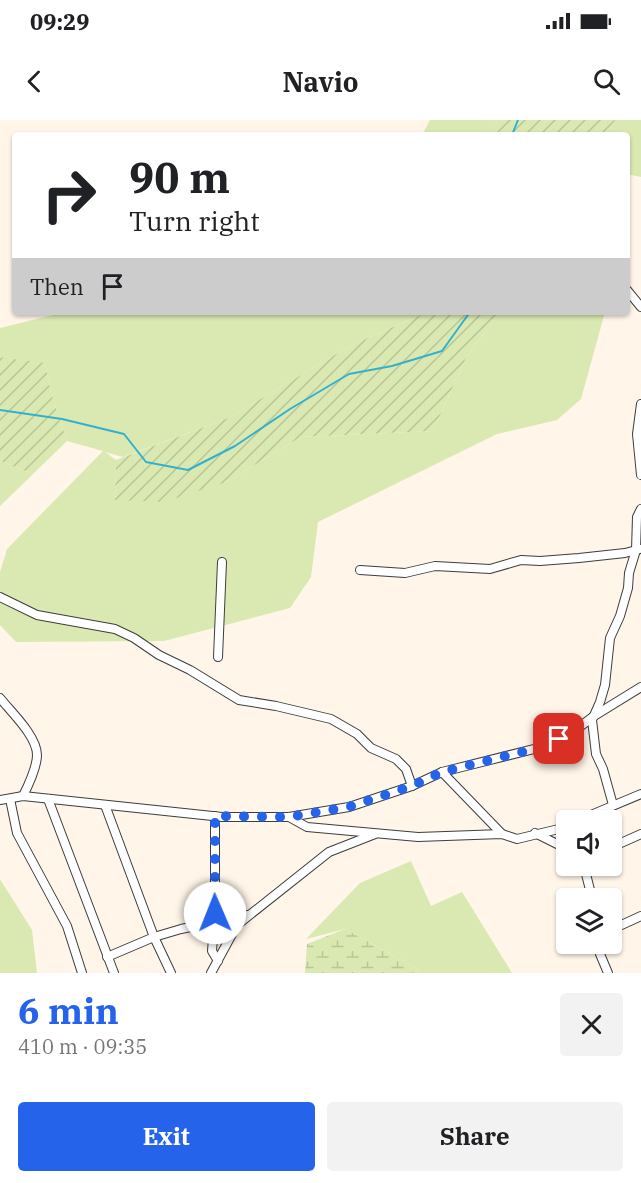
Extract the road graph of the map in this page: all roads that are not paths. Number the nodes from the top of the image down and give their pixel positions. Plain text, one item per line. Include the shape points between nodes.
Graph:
1 (630, 294) edge
2 (641, 307) edge
3 (641, 404) edge
4 (641, 475) edge
5 (641, 509) edge
6 (638, 549) edge
7 (222, 562) dead end
8 (360, 570) dead end
9 (0, 597) edge
10 (218, 657) dead end
11 (641, 687) edge
12 (0, 698) edge
13 (594, 716) junction
14 (442, 772) junction
15 (412, 786) junction
16 (641, 794) edge
17 (23, 796) junction
18 (10, 798) junction
19 (48, 799) junction
20 (0, 800) edge
21 (105, 805) junction
22 (613, 805) junction
23 (602, 810) edge
24 (215, 816) junction
25 (289, 817) junction
26 (556, 829) edge
27 (376, 833) junction
28 (502, 834) junction
29 (535, 834) junction
30 (641, 834) edge
31 (622, 843) edge
32 (556, 844) edge
33 (249, 915) junction
34 (641, 916) edge
35 (215, 920) junction
36 (622, 925) edge
37 (154, 937) junction
38 (600, 954) edge
39 (107, 957) junction
40 (218, 961) junction
41 (82, 973) edge
42 (114, 973) edge
43 (171, 973) edge
44 (211, 973) edge
45 (608, 973) edge

1 - 2 street
3 - 4 street via 637,434
5 - 6 street via 637,517
6 - 8 street via 550,561 521,560 490,569 435,566 405,573
6 - 13 street via 610,638 605,685
7 - 10 street
9 - 15 street via 37,615 115,628 238,700 331,719 357,734 371,748 396,759 406,769
11 - 13 street
12 - 17 street via 30,734 37,754
13 - 14 street via 546,746
13 - 22 street via 596,754
14 - 15 street
14 - 28 street
15 - 25 street via 349,807
16 - 22 street
17 - 18 street
17 - 19 street
18 - 20 street
18 - 41 street via 17,833 67,926
19 - 21 street
19 - 39 street
21 - 24 street
21 - 37 street
22 - 23 street
24 - 25 street
24 - 35 street
25 - 27 street via 307,827
26 - 29 street
27 - 28 street via 418,837
27 - 33 street via 329,852
28 - 29 street via 517,838
29 - 32 street
30 - 31 street
33 - 35 street
33 - 40 street via 237,926
34 - 36 street
35 - 37 street
35 - 40 street via 212,951
37 - 39 street
37 - 43 street
38 - 45 street
39 - 42 street
40 - 44 street

